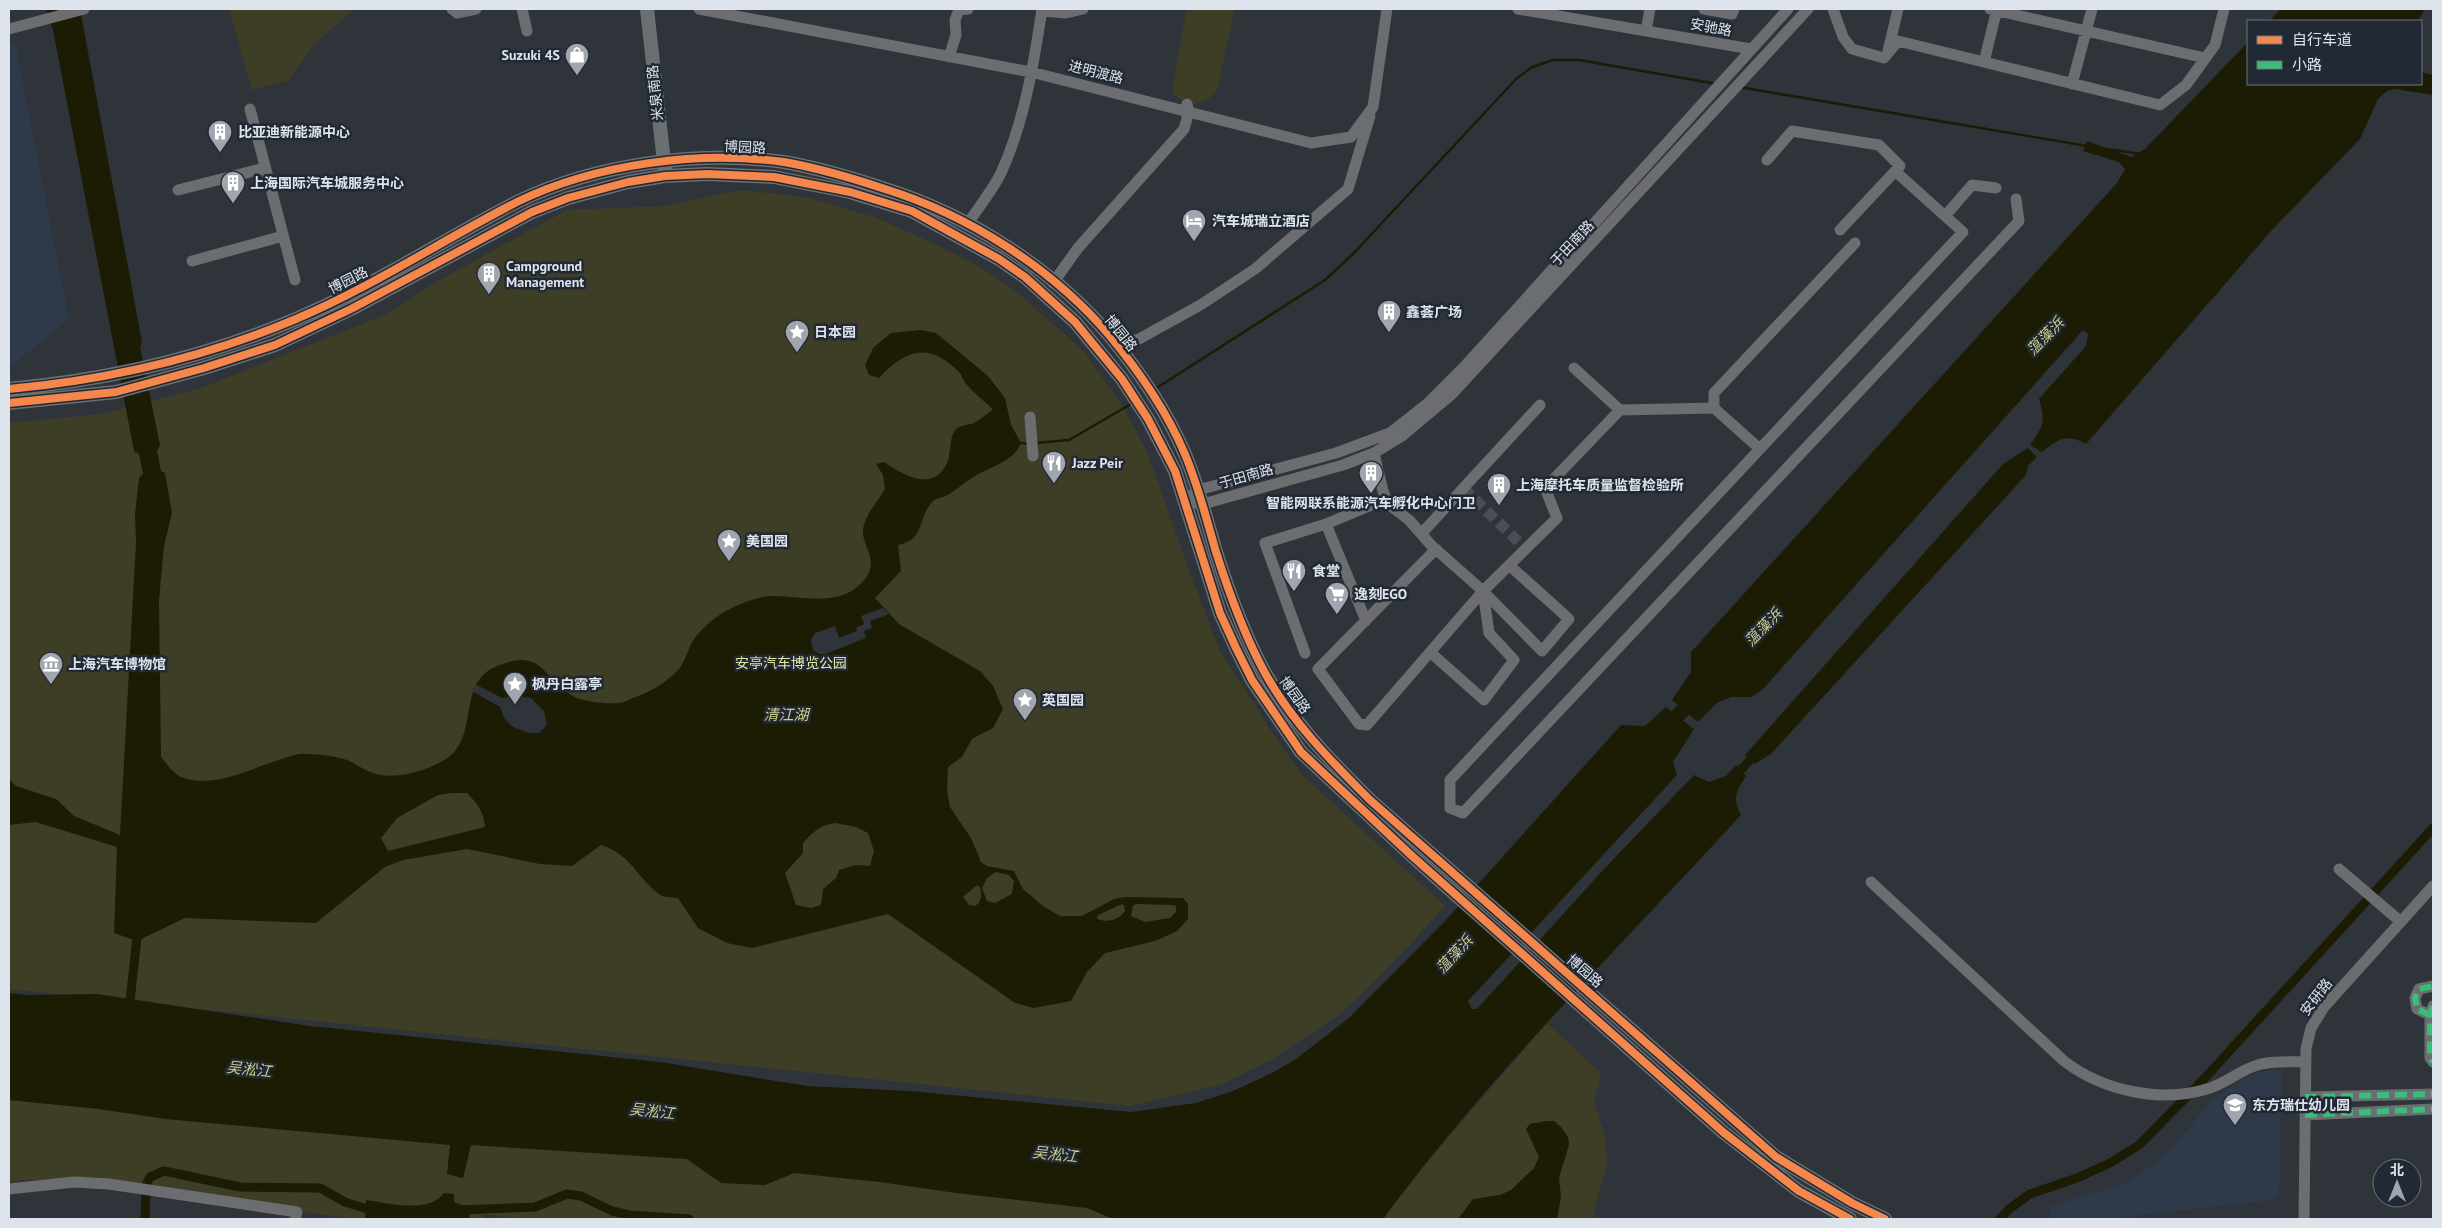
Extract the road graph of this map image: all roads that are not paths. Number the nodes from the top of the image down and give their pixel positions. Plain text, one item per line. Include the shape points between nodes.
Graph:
1 (84, 9) edge
2 (452, 9) edge
3 (476, 9) edge
4 (522, 9) edge
5 (647, 9) edge
6 (698, 9) edge
7 (968, 9) edge
8 (1083, 9) edge
9 (1388, 9) edge
10 (1518, 9) edge
11 (1650, 9) edge
12 (1704, 9) edge
13 (1734, 9) edge
14 (1788, 9) edge
15 (1808, 9) edge
16 (1898, 9) edge
17 (1994, 9) edge
18 (2092, 9) edge
19 (2222, 9) edge
20 (1042, 10) edge
21 (1836, 10) edge
22 (9, 29) edge
23 (1646, 31) junction
24 (2086, 31) junction
25 (527, 32) dead end
26 (1750, 49) junction
27 (1888, 53) junction
28 (949, 57) junction
29 (2205, 58) junction
30 (1984, 62) junction
31 (1032, 72) junction
32 (2072, 84) junction
33 (1187, 106) junction
34 (1373, 107) junction
35 (250, 109) dead end
36 (1767, 160) dead end
37 (664, 161) junction
38 (265, 168) junction
39 (1895, 171) junction
40 (666, 176) junction
41 (1996, 188) dead end
42 (178, 190) dead end
43 (2016, 199) dead end
44 (1945, 216) junction
45 (967, 224) junction
46 (1840, 230) dead end
47 (283, 236) junction
48 (1855, 243) dead end
49 (192, 260) dead end
50 (295, 280) dead end
51 (1053, 283) junction
52 (1512, 322) junction
53 (1116, 344) junction
54 (1574, 368) dead end
55 (9, 389) edge
56 (9, 403) edge
57 (1540, 405) dead end
58 (1714, 408) junction
59 (1620, 410) junction
60 (1030, 417) dead end
61 (1760, 449) junction
62 (1374, 453) junction
63 (1033, 456) dead end
64 (1198, 490) junction
65 (1386, 500) junction
66 (1185, 501) junction
67 (1203, 504) junction
68 (1326, 524) junction
69 (1421, 534) junction
70 (1436, 550) junction
71 (1509, 566) junction
72 (1483, 591) junction
73 (1366, 621) junction
74 (1430, 652) junction
75 (1305, 653) dead end
76 (2339, 869) dead end
77 (1871, 882) dead end
78 (2433, 886) edge
79 (2401, 922) junction
80 (2433, 986) edge
81 (2432, 1011) edge
82 (2305, 1062) junction
83 (2433, 1062) edge
84 (2433, 1094) edge
85 (2305, 1097) junction
86 (2433, 1109) edge
87 (2305, 1115) junction
88 (9, 1189) edge
89 (296, 1219) edge
90 (1850, 1219) edge
91 (1885, 1219) edge
92 (2304, 1219) edge

1 - 22 street
2 - 3 street via 456,13
4 - 25 street
5 - 37 main road, 米泉南路
6 - 28 street, 进明渡路
7 - 28 street via 959,10 955,20 956,35
8 - 20 street via 1066,13
9 - 34 street, 进明渡路
10 - 23 street, 安驰路
11 - 23 street
12 - 13 street via 1732,14
14 - 26 street, 于田南路
15 - 52 street, 于田南路
16 - 27 street
17 - 24 street
17 - 30 street
18 - 24 street
19 - 29 street via 2216,45
20 - 31 street
21 - 27 street via 1843,37 1852,49 1884,58
23 - 26 street, 安驰路
24 - 29 street
24 - 32 street
26 - 52 street, 于田南路
27 - 30 street via 1898,41
28 - 31 street, 进明渡路
29 - 32 street via 2186,85 2160,105
30 - 32 street
31 - 33 street, 进明渡路
31 - 45 street via 1000,174
33 - 34 street, 进明渡路 via 1311,143 1351,137
33 - 51 street via 1184,129 1078,248
34 - 53 street via 1348,189 1255,269 1202,304 1139,339
35 - 38 street
36 - 39 street via 1792,131 1879,145 1900,166
37 - 40 main road, 米泉南路
37 - 45 main road, 博园路 via 738,158 818,169 912,197
37 - 55 main road, 博园路 via 585,178 523,200 416,259 296,319 229,345 116,375
38 - 42 street
38 - 47 street
39 - 44 street
39 - 46 street
40 - 56 main road, 博园路 via 594,190 551,203 310,330 274,345 152,384 116,392
40 - 66 main road, 博园路 via 774,177 850,192 912,211 999,259 1032,282 1075,322 1122,379 1148,419 1175,471
41 - 44 street via 1972,185
43 - 61 street via 2019,221 1463,813 1450,808 1450,780
44 - 61 street via 1963,232
45 - 51 main road, 博园路
47 - 49 street
47 - 50 street
48 - 58 street via 1714,393
51 - 53 main road, 博园路 via 1088,313
52 - 62 street, 于田南路 via 1452,394 1402,436
52 - 64 street, 于田南路 via 1428,403 1390,433 1336,452
53 - 64 main road, 博园路 via 1162,409 1184,452
54 - 59 street
57 - 69 street
58 - 59 street
58 - 61 street
59 - 71 street via 1545,488 1557,518
60 - 63 street
62 - 65 street
62 - 67 street, 于田南路 via 1343,465
64 - 66 street, 于田南路
64 - 67 main road, 博园路
65 - 68 street
65 - 69 street
66 - 67 street, 于田南路
66 - 90 main road, 博园路 via 1220,613 1252,680 1301,752 1629,1050 1763,1165 1799,1191
67 - 91 main road, 博园路 via 1235,608 1264,672 1282,703 1326,756 1370,800 1776,1157 1844,1199
68 - 73 street
68 - 75 street via 1265,543
69 - 70 street
70 - 72 street
70 - 73 street
71 - 72 street
71 - 72 street via 1569,619 1542,651
72 - 74 street
72 - 74 street via 1489,633 1514,660 1484,700
73 - 74 street via 1318,669 1358,724 1367,725
76 - 79 street
77 - 82 street via 2078,1072 2112,1087 2170,1094 2197,1092 2253,1067
78 - 79 street, 安研路
79 - 82 street, 安研路 via 2316,1017 2308,1035
80 - 81 street via 2419,989 2415,998 2417,1009
81 - 83 street via 2430,1058
82 - 85 street, 安研路
84 - 85 street
85 - 87 street, 安研路
86 - 87 street
87 - 92 street, 安研路
88 - 89 street via 74,1182 110,1184 296,1212

